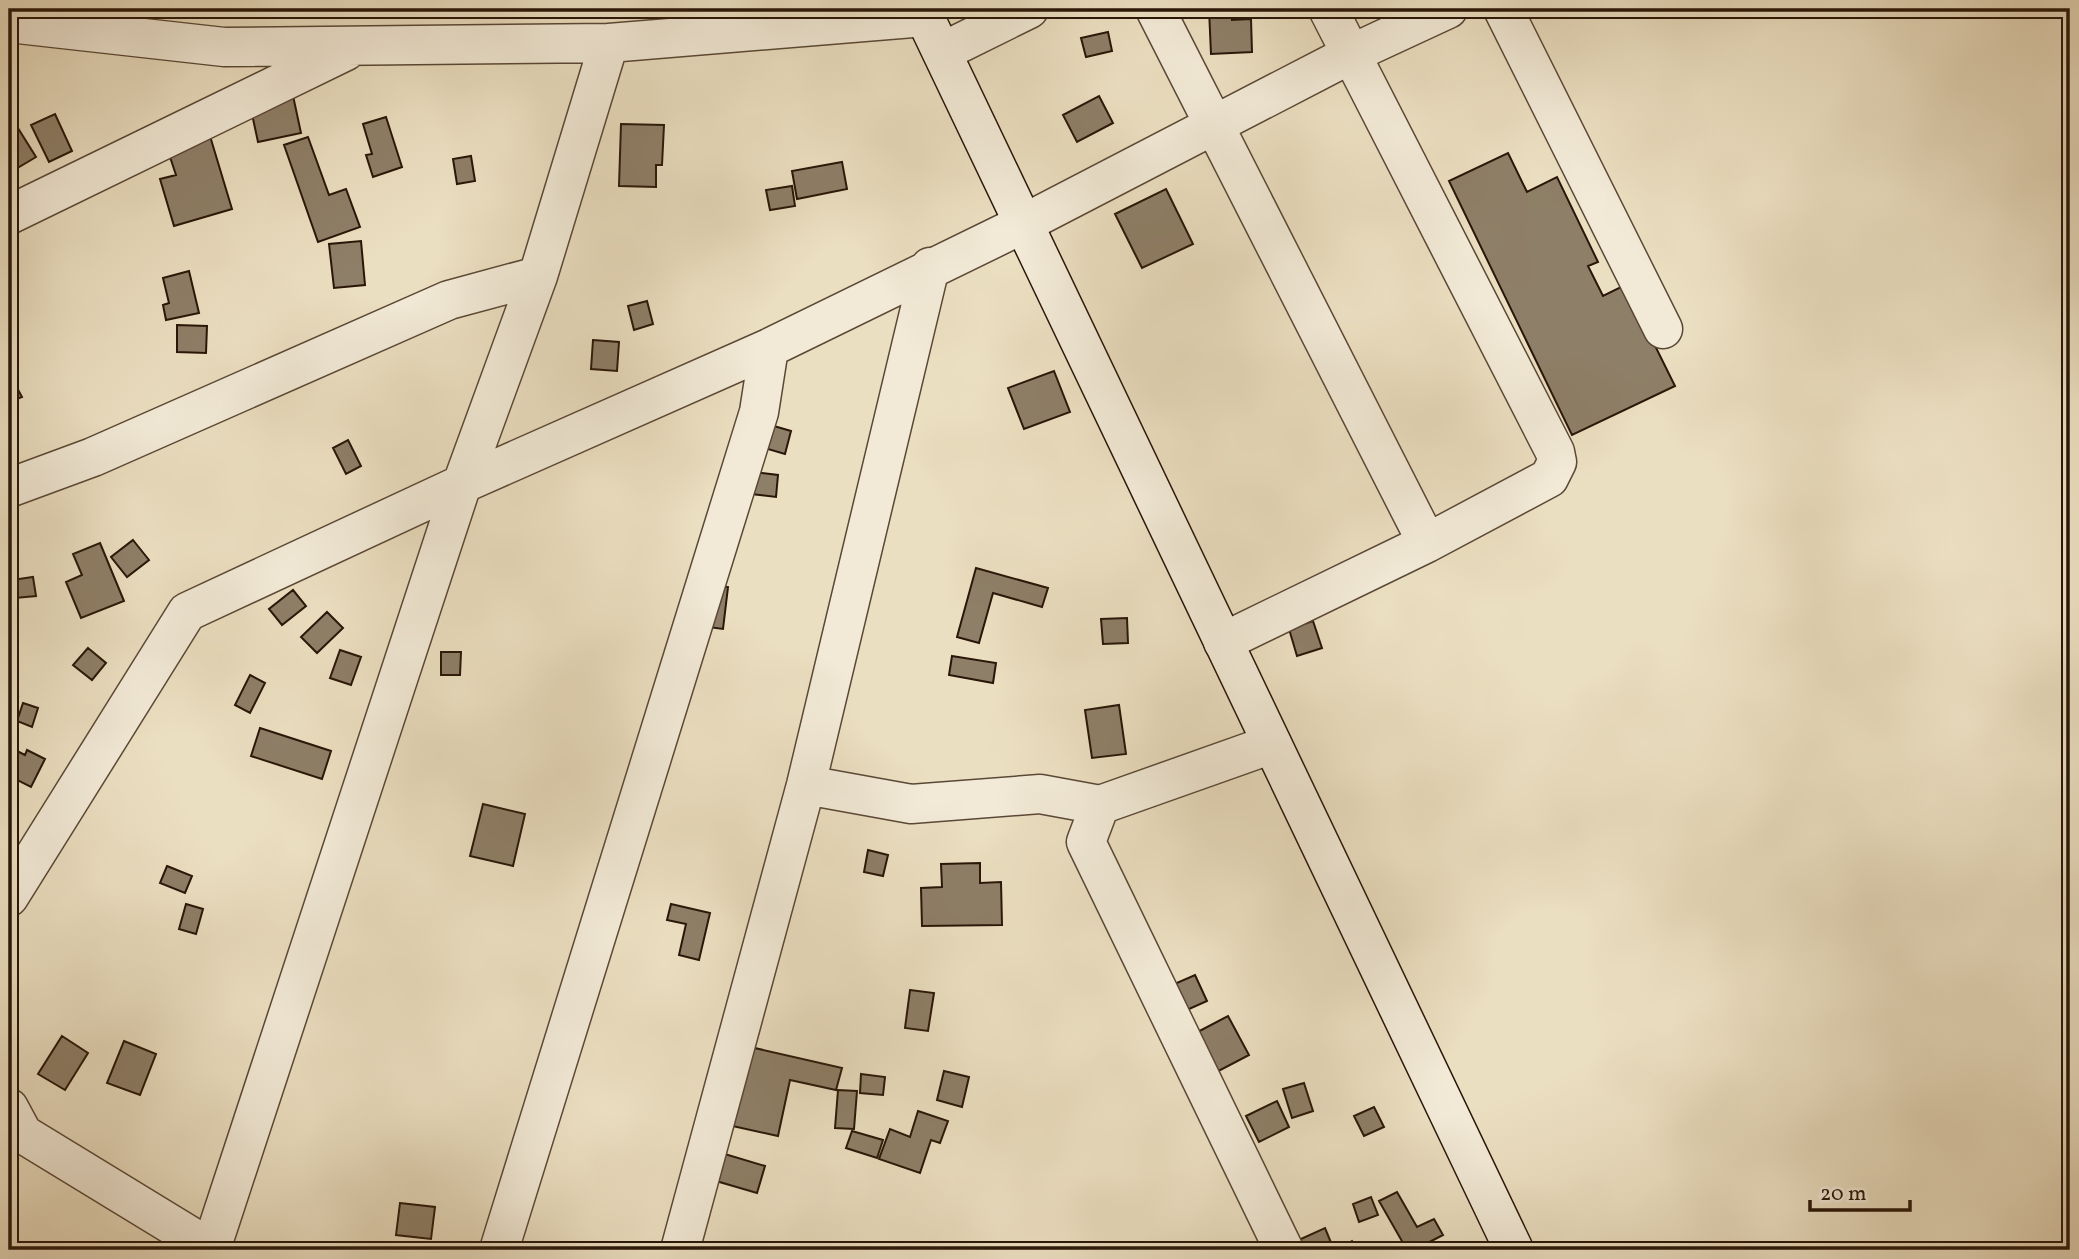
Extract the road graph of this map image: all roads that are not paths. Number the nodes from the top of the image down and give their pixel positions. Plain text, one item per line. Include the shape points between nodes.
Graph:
1 (1029, 9) edge
2 (1155, 9) edge
3 (1328, 9) edge
4 (1448, 9) edge
5 (1503, 9) edge
6 (923, 13) edge
7 (9, 23) edge
8 (609, 43) junction
9 (357, 46) junction
10 (942, 52) junction
11 (1351, 54) junction
12 (1214, 126) junction
13 (9, 215) edge
14 (1023, 224) junction
15 (930, 267) junction
16 (538, 276) junction
17 (1663, 329) dead end
18 (769, 348) junction
19 (461, 484) junction
20 (9, 488) edge
21 (1427, 543) junction
22 (1223, 642) junction
23 (1272, 744) junction
24 (806, 785) junction
25 (1100, 805) junction
26 (9, 897) edge
27 (9, 1108) edge
28 (212, 1250) edge
29 (499, 1250) edge
30 (680, 1250) edge
31 (1284, 1250) edge
32 (1514, 1250) edge

1 - 10 street
2 - 12 street
3 - 11 street
4 - 11 street
5 - 17 street
6 - 8 street
6 - 10 street
7 - 9 street via 224,47
8 - 9 street
8 - 16 street
9 - 13 street
10 - 14 street
11 - 12 street
11 - 21 street via 1557,462 1549,478
12 - 14 street
12 - 21 street
14 - 15 street
14 - 22 street
15 - 18 street
15 - 24 street
16 - 19 street
16 - 20 street via 449,300 93,457
18 - 19 street
18 - 29 street via 759,412
19 - 26 street via 187,612
19 - 28 street
21 - 22 street
22 - 23 street
23 - 25 street
23 - 32 street
24 - 25 street via 911,804 1040,794
24 - 30 street
25 - 31 street via 1086,842
27 - 28 street via 23,1134

